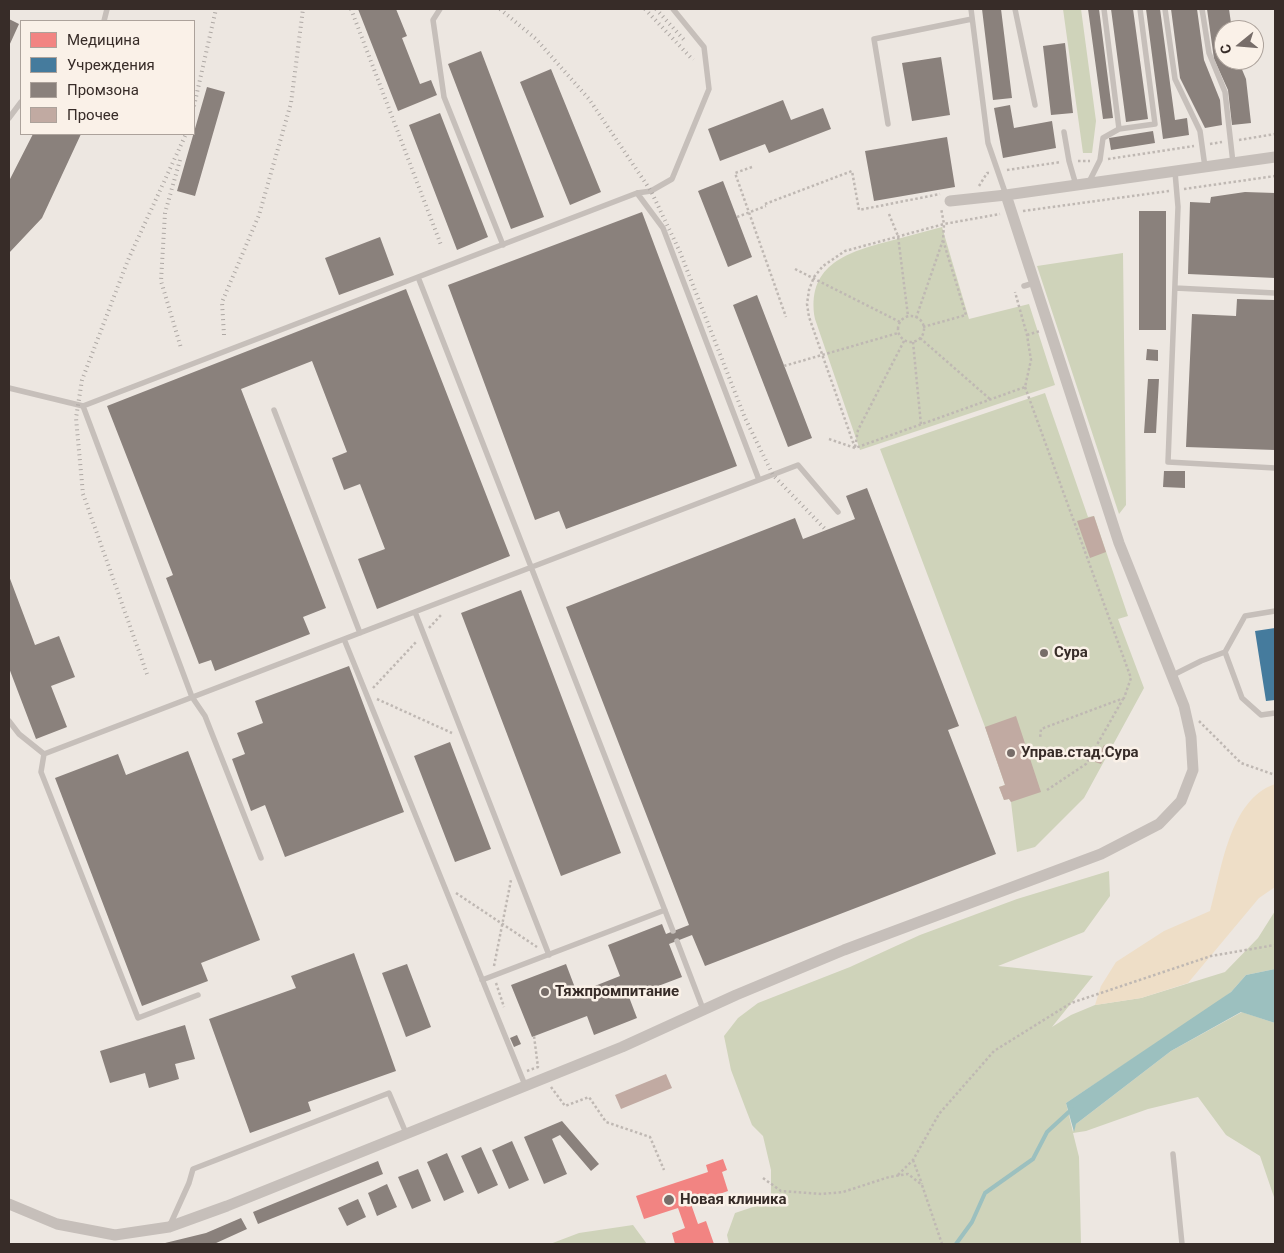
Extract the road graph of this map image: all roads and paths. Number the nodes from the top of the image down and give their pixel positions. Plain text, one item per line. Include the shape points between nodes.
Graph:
1 (440, 9) edge
2 (673, 9) edge
3 (971, 9) edge
4 (1015, 9) edge
5 (1104, 9) edge
6 (1140, 9) edge
7 (1166, 9) edge
8 (1202, 9) edge
9 (972, 19) junction
10 (20, 103) edge
11 (1035, 105) dead end
12 (9, 118) edge
13 (888, 124) dead end
14 (1119, 129) junction
15 (1064, 132) dead end
16 (1275, 158) edge
17 (1233, 163) junction
18 (752, 166) dead end
19 (1205, 167) junction
20 (1175, 172) junction
21 (1275, 176) edge
22 (1082, 185) junction
23 (1177, 190) junction
24 (637, 193) junction
25 (1006, 195) junction
26 (945, 203) joint
27 (766, 206) dead end
28 (749, 212) junction
29 (1011, 212) junction
30 (889, 214) dead end
31 (737, 217) dead end
32 (944, 224) junction
33 (898, 236) junction
34 (943, 240) junction
35 (503, 245) junction
36 (794, 268) dead end
37 (418, 277) junction
38 (814, 277) junction
39 (1175, 288) junction
40 (1015, 292) dead end
41 (1275, 292) edge
42 (908, 316) junction
43 (786, 317) dead end
44 (916, 318) junction
45 (900, 322) junction
46 (923, 327) junction
47 (898, 333) junction
48 (920, 338) junction
49 (904, 341) junction
50 (914, 342) junction
51 (822, 355) junction
52 (784, 366) dead end
53 (1025, 387) junction
54 (9, 388) edge
55 (991, 400) junction
56 (83, 406) junction
57 (274, 410) dead end
58 (921, 425) junction
59 (829, 439) dead end
60 (855, 448) junction
61 (1275, 468) edge
62 (759, 480) junction
63 (838, 512) dead end
64 (531, 567) junction
65 (1275, 611) edge
66 (415, 612) junction
67 (441, 615) dead end
68 (360, 633) junction
69 (424, 633) junction
70 (344, 639) junction
71 (1224, 652) junction
72 (1173, 675) junction
73 (367, 694) junction
74 (192, 697) junction
75 (1124, 698) junction
76 (1184, 706) junction
77 (1275, 713) edge
78 (9, 721) edge
79 (465, 738) junction
80 (1040, 739) dead end
81 (44, 754) junction
82 (1275, 775) edge
83 (1048, 790) dead end
84 (261, 858) dead end
85 (514, 865) junction
86 (444, 885) junction
87 (665, 910) junction
88 (503, 924) junction
89 (673, 931) dead end
90 (677, 941) dead end
91 (1275, 944) edge
92 (549, 955) junction
93 (482, 980) junction
94 (198, 995) dead end
95 (703, 1009) junction
96 (534, 1036) dead end
97 (538, 1067) junction
98 (520, 1074) junction
99 (544, 1078) junction
100 (525, 1085) junction
101 (406, 1133) junction
102 (1174, 1154) dead end
103 (912, 1160) junction
104 (664, 1170) dead end
105 (898, 1176) junction
106 (763, 1178) dead end
107 (922, 1185) junction
108 (9, 1204) edge
109 (169, 1227) junction
110 (942, 1244) edge
111 (1182, 1244) edge

1 - 35 lane via 433,20 444,97
2 - 24 lane via 704,47 709,89 672,179 651,191
3 - 9 lane
4 - 11 lane
5 - 14 lane
6 - 14 lane via 1155,124
7 - 19 lane via 1175,79 1200,131
8 - 17 lane via 1208,53 1225,92
9 - 13 lane via 874,39
9 - 25 lane via 988,143
10 - 12 lane
14 - 22 lane via 1103,138 1100,160
15 - 22 lane via 1069,161
16 - 17 street
17 - 19 street
18 - 28 path via 735,173
19 - 20 street
20 - 22 street
20 - 23 lane
21 - 23 path
22 - 25 street
23 - 29 path
23 - 39 lane
24 - 35 lane
24 - 62 lane via 663,228
25 - 26 street
25 - 29 street
26 - 32 path
27 - 28 path
28 - 31 path
28 - 43 path
29 - 32 path
29 - 72 street via 1029,284 1118,543
30 - 33 path
32 - 33 path
32 - 34 path
33 - 38 path via 845,251 823,266
33 - 42 path
34 - 44 path
34 - 46 path via 966,315
35 - 37 lane
36 - 38 path
37 - 56 lane
37 - 64 lane
38 - 45 path
38 - 51 path via 807,304
39 - 41 lane
39 - 61 lane via 1168,462
40 - 53 path via 1031,360
42 - 44 path
42 - 45 path
44 - 46 path
45 - 47 path
46 - 48 path
47 - 49 path
47 - 51 path
48 - 50 path
48 - 55 path
49 - 50 path
49 - 60 path via 858,430
50 - 58 path
51 - 52 path
51 - 60 path
53 - 55 path
53 - 75 path via 1130,678
54 - 56 lane
55 - 58 path
56 - 74 lane
57 - 68 lane
58 - 60 path
59 - 60 path
62 - 63 lane via 798,465
62 - 64 lane
64 - 66 lane
64 - 87 lane
65 - 71 lane via 1245,616
66 - 68 lane
66 - 69 lane
67 - 69 path
68 - 70 lane
69 - 73 path
69 - 79 lane
70 - 73 lane
70 - 74 lane
71 - 72 lane
71 - 77 lane via 1242,698 1261,715
72 - 76 street
73 - 79 path
73 - 86 lane
74 - 81 lane
74 - 84 lane via 205,716
75 - 80 path via 1041,729
75 - 83 path via 1086,764
76 - 82 path via 1241,763
76 - 95 street via 1192,737 1193,770 1181,801 1159,824 1101,854 844,950
78 - 81 lane via 19,734
79 - 85 lane
81 - 94 lane via 41,772 138,1018
85 - 88 path
85 - 92 lane
86 - 88 path
86 - 93 lane
87 - 89 lane
87 - 92 lane
88 - 92 path
88 - 93 path via 493,968
90 - 95 lane
91 - 103 path via 1211,956 1071,1003 994,1051 939,1114
92 - 93 lane
93 - 98 lane
95 - 99 street via 622,1047
96 - 97 path
97 - 98 path
97 - 99 path
98 - 100 lane
99 - 100 street
99 - 104 path via 565,1106 589,1097 606,1122 650,1137
100 - 101 street
101 - 109 street
101 - 109 lane via 389,1093 193,1169
102 - 111 lane
103 - 105 path
103 - 107 path
105 - 106 path via 843,1192 822,1194 780,1191
105 - 107 path via 908,1174
107 - 110 path
108 - 109 street via 57,1224 115,1234

